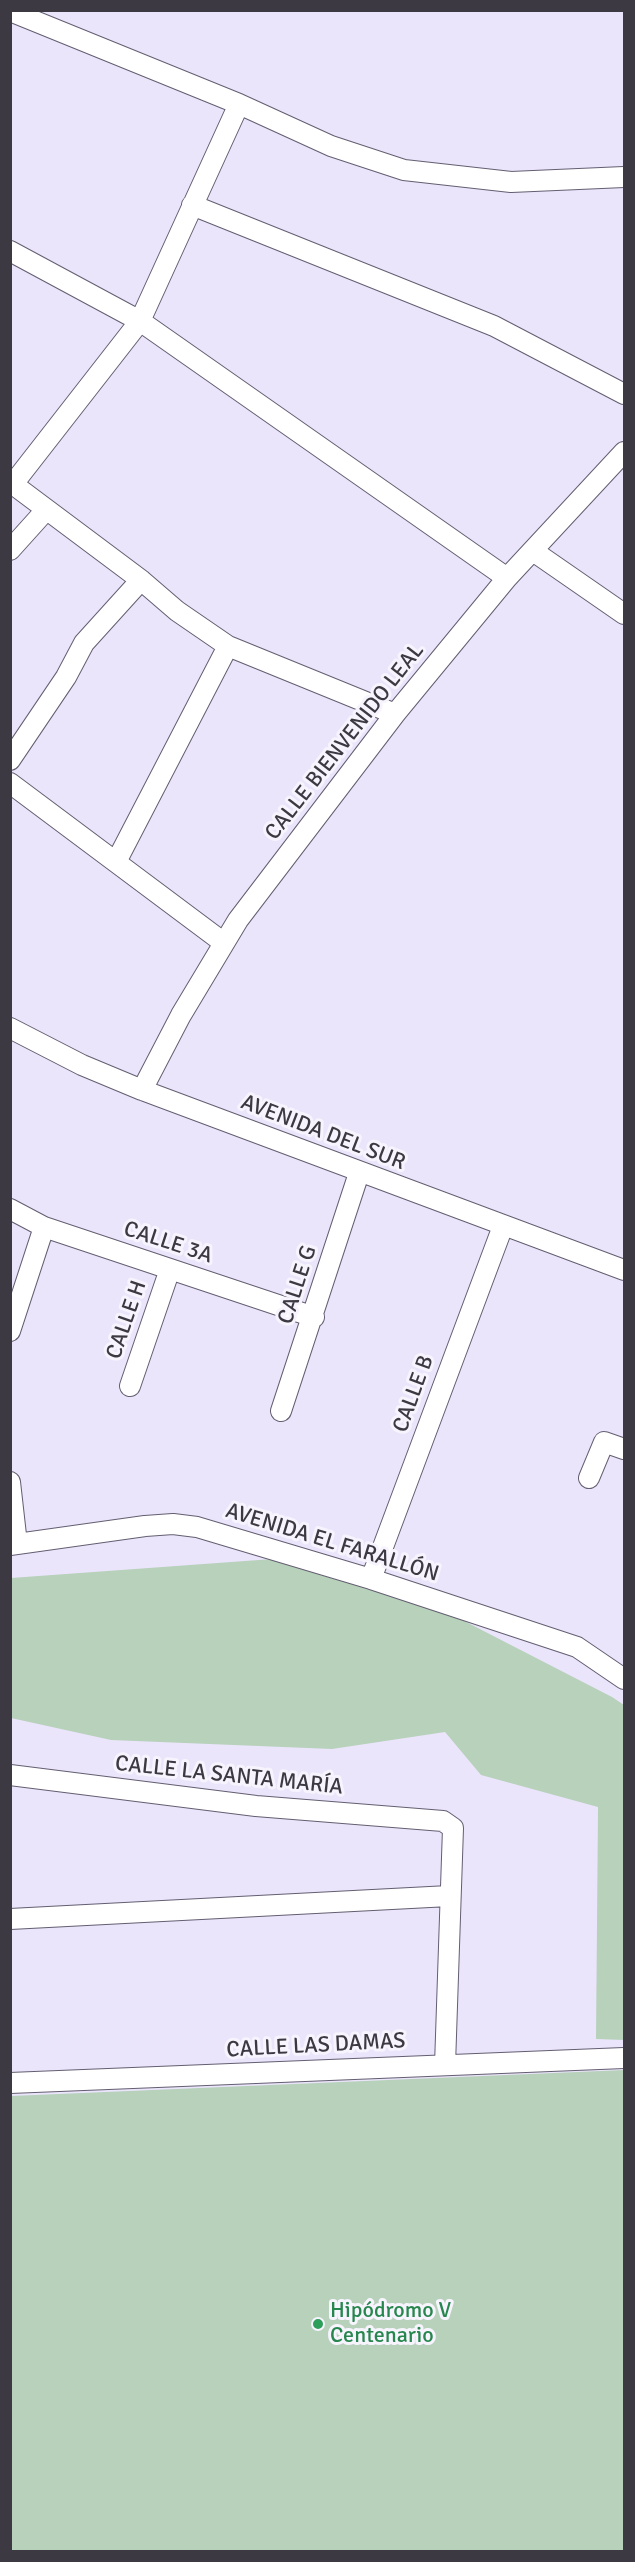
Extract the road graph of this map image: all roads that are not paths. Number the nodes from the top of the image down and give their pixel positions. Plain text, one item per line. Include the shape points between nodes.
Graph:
1 (10, 10) edge
2 (46, 17) edge
3 (239, 104) junction
4 (624, 177) edge
5 (192, 205) junction
6 (10, 251) edge
7 (140, 321) junction
8 (624, 394) edge
9 (624, 452) edge
10 (12, 483) edge
11 (46, 510) junction
12 (10, 550) edge
13 (533, 551) junction
14 (507, 578) junction
15 (141, 580) junction
16 (624, 614) edge
17 (228, 645) junction
18 (395, 714) junction
19 (10, 760) edge
20 (10, 783) edge
21 (116, 862) junction
22 (224, 943) junction
23 (10, 1028) edge
24 (142, 1090) junction
25 (358, 1173) junction
26 (10, 1209) edge
27 (503, 1226) junction
28 (44, 1227) junction
29 (170, 1269) junction
30 (624, 1270) edge
31 (314, 1317) junction
32 (10, 1331) edge
33 (130, 1386) dead end
34 (281, 1411) dead end
35 (624, 1449) edge
36 (589, 1478) dead end
37 (10, 1482) edge
38 (14, 1545) edge
39 (371, 1579) junction
40 (624, 1679) edge
41 (10, 1775) edge
42 (450, 1896) junction
43 (10, 1919) edge
44 (624, 2058) edge
45 (445, 2064) junction
46 (10, 2082) edge

1 - 2 street
2 - 3 street
3 - 4 street via 331,146 404,170 511,182
3 - 5 street
5 - 7 street
5 - 8 street via 494,326
6 - 7 street
7 - 10 street
7 - 14 street
9 - 13 street, CALLE BIENVENIDO LEAL
10 - 11 street
11 - 12 street
11 - 15 street
13 - 14 street, CALLE BIENVENIDO LEAL
13 - 16 street
14 - 18 street, CALLE BIENVENIDO LEAL
15 - 17 street via 177,611
15 - 19 street via 84,643
17 - 18 street
17 - 21 street
18 - 22 street, CALLE BIENVENIDO LEAL
20 - 21 street
21 - 22 street
22 - 24 street, CALLE BIENVENIDO LEAL
23 - 24 street, AVENIDA DEL SUR
24 - 25 street, AVENIDA DEL SUR
25 - 27 street, AVENIDA DEL SUR
25 - 31 street, CALLE G
26 - 28 street, CALLE 3A
27 - 30 street, AVENIDA DEL SUR
27 - 39 street, CALLE B
28 - 29 street, CALLE 3A
28 - 32 street
29 - 31 street, CALLE 3A
29 - 33 street, CALLE H
31 - 34 street, CALLE G
35 - 36 street via 604,1442
37 - 38 street
38 - 39 street, AVENIDA EL FARALLÓN via 173,1524 197,1527
39 - 40 street, AVENIDA EL FARALLÓN via 577,1647
41 - 42 street, CALLE LA SANTA MARÍA via 256,1806 443,1821 453,1828
42 - 43 street
42 - 45 street
44 - 45 street, CALLE LAS DAMAS
45 - 46 street, CALLE LAS DAMAS

